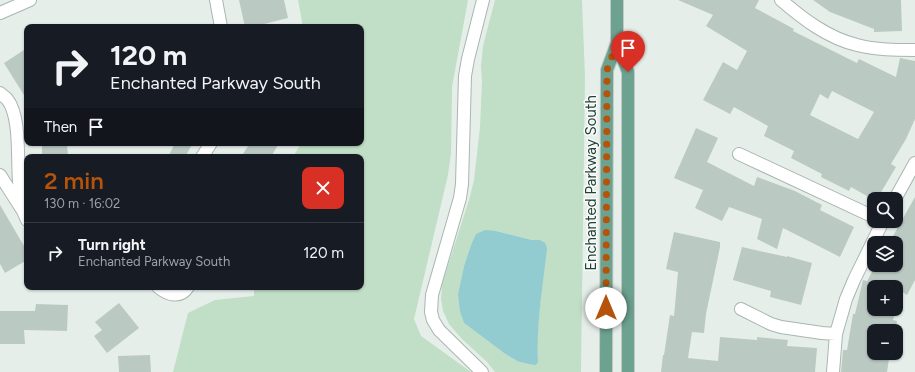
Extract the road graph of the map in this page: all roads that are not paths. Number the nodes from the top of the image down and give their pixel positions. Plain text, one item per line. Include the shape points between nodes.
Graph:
1 (30, 0) edge
2 (216, 0) edge
3 (483, 0) edge
4 (617, 0) edge
5 (781, 0) edge
6 (0, 13) edge
7 (220, 24) edge
8 (617, 43) junction
9 (915, 50) edge
10 (0, 93) edge
11 (739, 154) dead end
12 (915, 163) edge
13 (0, 175) edge
14 (899, 192) edge
15 (24, 210) edge
16 (24, 214) edge
17 (867, 214) edge
18 (880, 228) edge
19 (162, 290) edge
20 (186, 290) edge
21 (741, 309) dead end
22 (836, 334) junction
23 (482, 372) edge
24 (606, 372) edge
25 (628, 372) edge
26 (833, 372) edge

1 - 6 street
2 - 7 street
3 - 23 street via 465,76 460,198 432,295 431,312 439,330
4 - 8 main road, Enchanted Parkway South
5 - 9 street via 818,28 839,39 874,48
8 - 24 main road, Enchanted Parkway South via 607,70
8 - 25 main road, Enchanted Parkway South via 628,72
10 - 15 street via 7,99 14,112 19,181
11 - 17 street
12 - 14 street
13 - 16 street
18 - 22 street via 849,291
19 - 20 street via 172,295
21 - 22 street via 781,328
22 - 26 street

